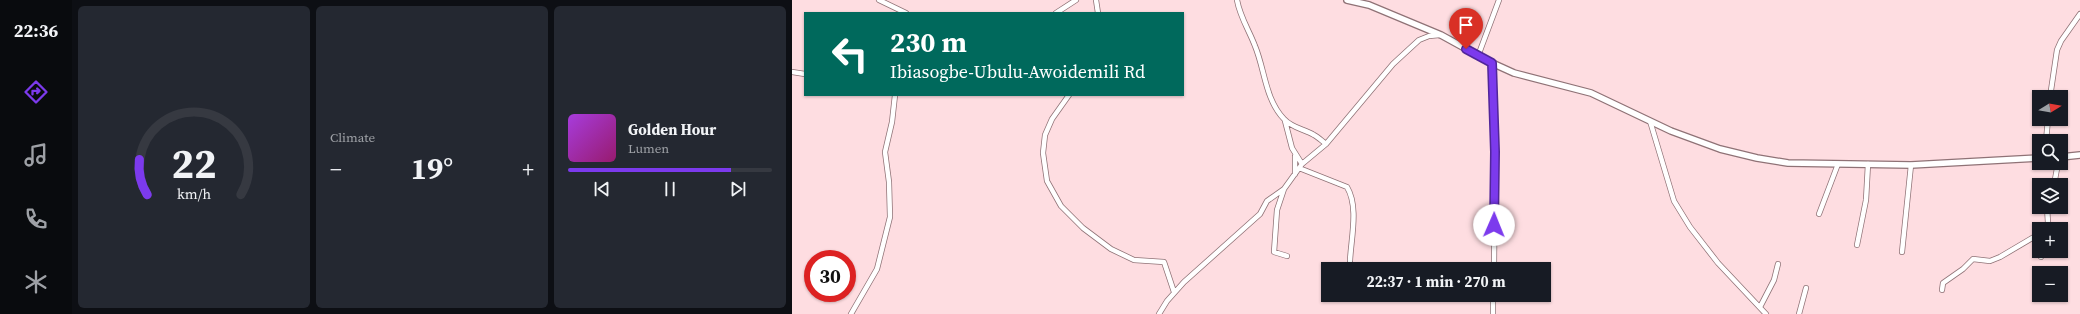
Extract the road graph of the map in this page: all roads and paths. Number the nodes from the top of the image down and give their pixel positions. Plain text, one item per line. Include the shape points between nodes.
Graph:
1 (880, 0) edge
2 (1076, 0) edge
3 (1096, 0) edge
4 (1237, 0) edge
5 (1347, 0) edge
6 (1498, 0) edge
7 (1369, 3) edge
8 (904, 12) edge
9 (1058, 12) edge
10 (1098, 12) edge
11 (2080, 14) edge
12 (1425, 28) junction
13 (1441, 35) junction
14 (1421, 39) junction
15 (1478, 56) junction
16 (1492, 63) junction
17 (792, 72) edge
18 (804, 74) edge
19 (2051, 90) edge
20 (895, 96) edge
21 (1068, 96) edge
22 (1285, 120) junction
23 (1650, 121) junction
24 (1326, 144) junction
25 (1296, 156) junction
26 (2080, 156) edge
27 (2068, 157) edge
28 (2032, 158) edge
29 (1838, 164) junction
30 (1868, 164) junction
31 (1911, 165) junction
32 (1300, 166) junction
33 (1295, 175) junction
34 (1284, 189) junction
35 (1819, 214) dead end
36 (2032, 238) edge
37 (1857, 244) dead end
38 (1902, 252) dead end
39 (1286, 256) dead end
40 (1350, 261) dead end
41 (1494, 262) edge
42 (1778, 264) dead end
43 (1806, 288) dead end
44 (1942, 290) dead end
45 (1174, 292) junction
46 (1494, 302) edge
47 (1760, 307) junction
48 (851, 314) edge
49 (1159, 314) edge
50 (1493, 314) edge
51 (1766, 314) edge
52 (1799, 314) edge

1 - 8 street
2 - 9 street
3 - 10 street
4 - 22 street via 1243,22 1257,51 1275,109
5 - 7 street
6 - 15 street
7 - 12 street
11 - 19 street via 2061,41
12 - 13 street
12 - 14 street
13 - 14 street
13 - 15 street
14 - 24 street via 1393,64
15 - 16 street
16 - 23 street via 1514,73 1591,93
16 - 41 street via 1495,152
17 - 18 street
20 - 48 street via 885,152 890,217 877,269
21 - 45 street via 1052,119 1045,135 1043,153 1047,181 1061,206 1083,228 1111,249 1134,260 1164,262
22 - 24 street via 1292,126 1315,135
22 - 25 street via 1286,131
23 - 29 street via 1720,149 1757,158 1788,163
23 - 47 street via 1674,201 1718,263
24 - 32 street
25 - 32 street
25 - 33 street
26 - 27 street
28 - 31 street
29 - 30 street
29 - 35 street
30 - 31 street
30 - 37 street via 1866,200
31 - 38 street
32 - 33 street
32 - 40 street via 1347,187 1351,194 1353,217
33 - 34 street
34 - 39 street via 1277,210 1274,252
34 - 45 street via 1267,201 1260,214
36 - 44 street via 1990,261 1973,259 1943,283
42 - 47 street via 1774,280
43 - 52 street
45 - 49 street
46 - 50 street
47 - 51 street

